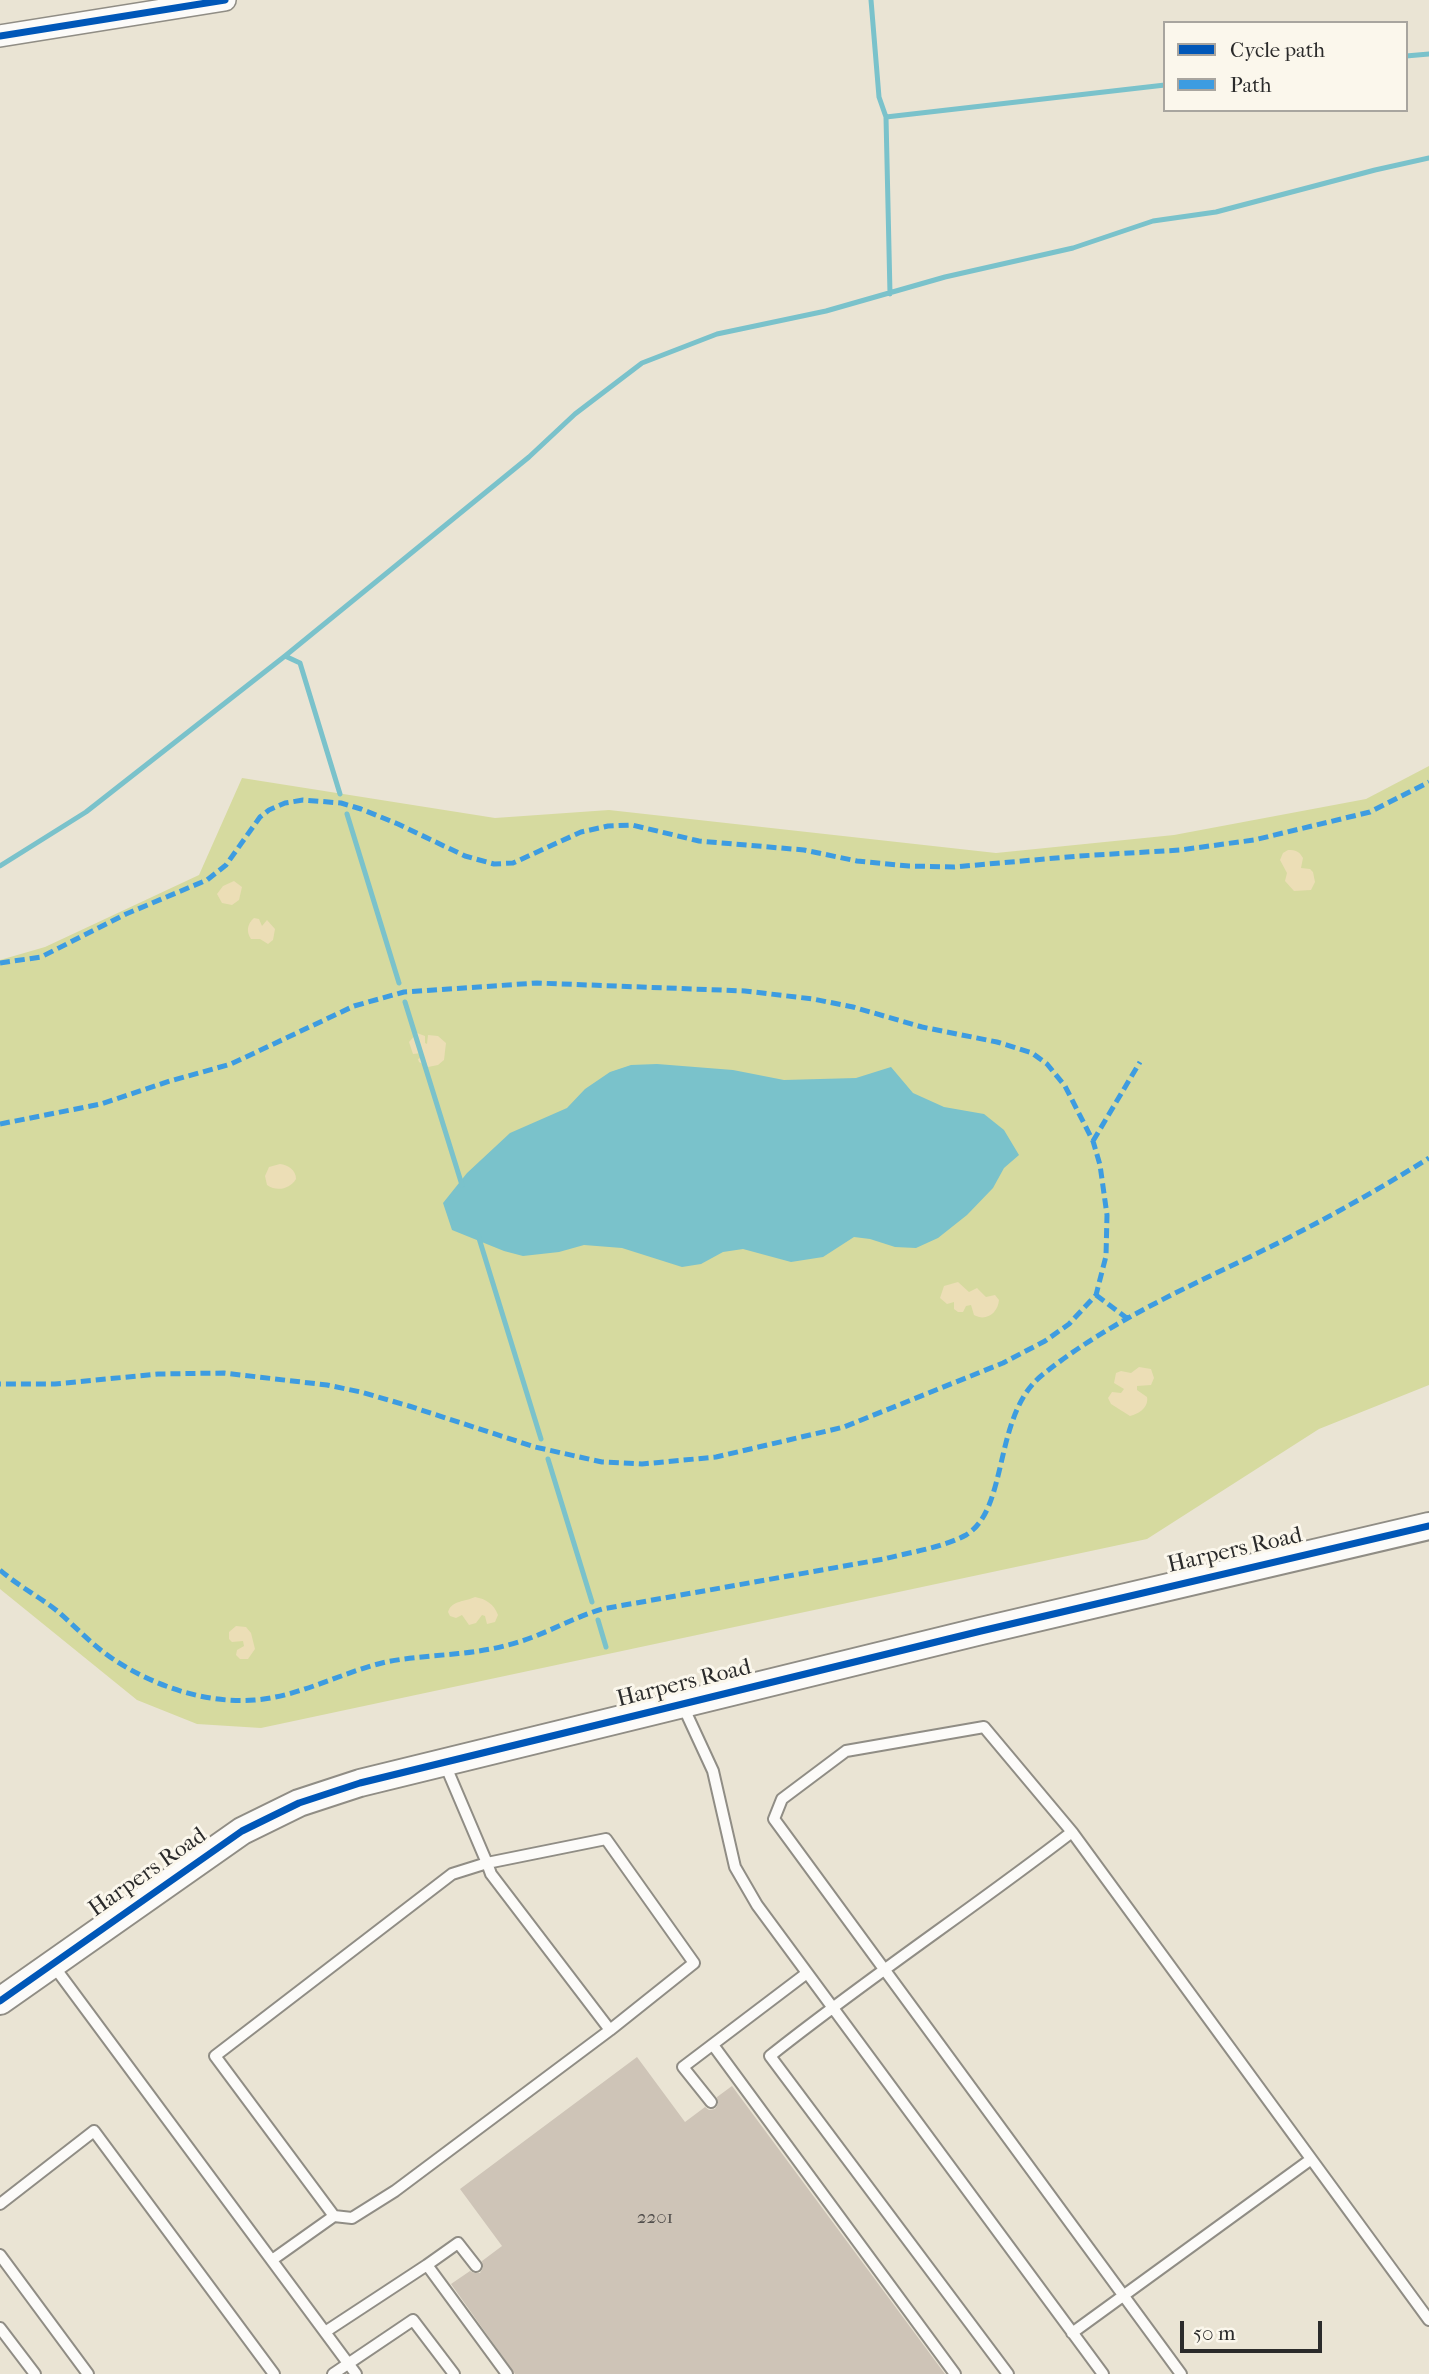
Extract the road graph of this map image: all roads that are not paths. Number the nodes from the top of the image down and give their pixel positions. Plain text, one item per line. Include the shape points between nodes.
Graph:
1 (225, 0) edge
2 (0, 36) edge
3 (1429, 1526) edge
4 (681, 1704) junction
5 (444, 1762) junction
6 (1072, 1832) junction
7 (487, 1863) junction
8 (52, 1964) junction
9 (885, 1969) junction
10 (807, 1973) junction
11 (0, 2001) edge
12 (832, 2007) junction
13 (610, 2030) junction
14 (713, 2045) junction
15 (711, 2102) dead end
16 (1310, 2160) junction
17 (0, 2204) edge
18 (334, 2216) junction
19 (0, 2255) edge
20 (272, 2260) junction
21 (427, 2265) junction
22 (476, 2266) dead end
23 (1123, 2295) junction
24 (1429, 2320) edge
25 (0, 2328) edge
26 (325, 2332) junction
27 (1072, 2333) junction
28 (348, 2363) junction
29 (35, 2374) edge
30 (88, 2374) edge
31 (274, 2374) edge
32 (333, 2374) edge
33 (356, 2374) edge
34 (454, 2374) edge
35 (507, 2374) edge
36 (955, 2374) edge
37 (1008, 2374) edge
38 (1102, 2374) edge
39 (1181, 2374) edge

1 - 2 street
3 - 4 street, Harpers Road
4 - 5 street, Harpers Road
4 - 10 lane via 713,1771 735,1867
5 - 7 lane
5 - 8 street, Harpers Road via 299,1803 242,1831
6 - 9 lane
6 - 9 lane via 984,1727 838,1756 782,1798 774,1819
6 - 16 lane
7 - 13 lane
7 - 13 lane via 606,1839 694,1964
7 - 18 lane via 452,1874 215,2056
8 - 11 street, Harpers Road
8 - 20 lane
9 - 12 lane
9 - 23 lane
10 - 12 lane
10 - 14 lane
12 - 27 lane
12 - 37 lane via 770,2056
13 - 18 lane via 395,2191 352,2218
14 - 15 lane via 683,2067
14 - 36 lane
16 - 23 lane
16 - 24 lane
17 - 31 lane via 94,2131
18 - 20 lane
19 - 30 lane
20 - 26 lane
21 - 22 lane via 458,2243
21 - 26 lane
21 - 35 lane
23 - 27 lane
23 - 39 lane
25 - 29 lane
26 - 28 lane
27 - 38 lane
28 - 32 lane
28 - 33 lane
28 - 34 lane via 413,2320

